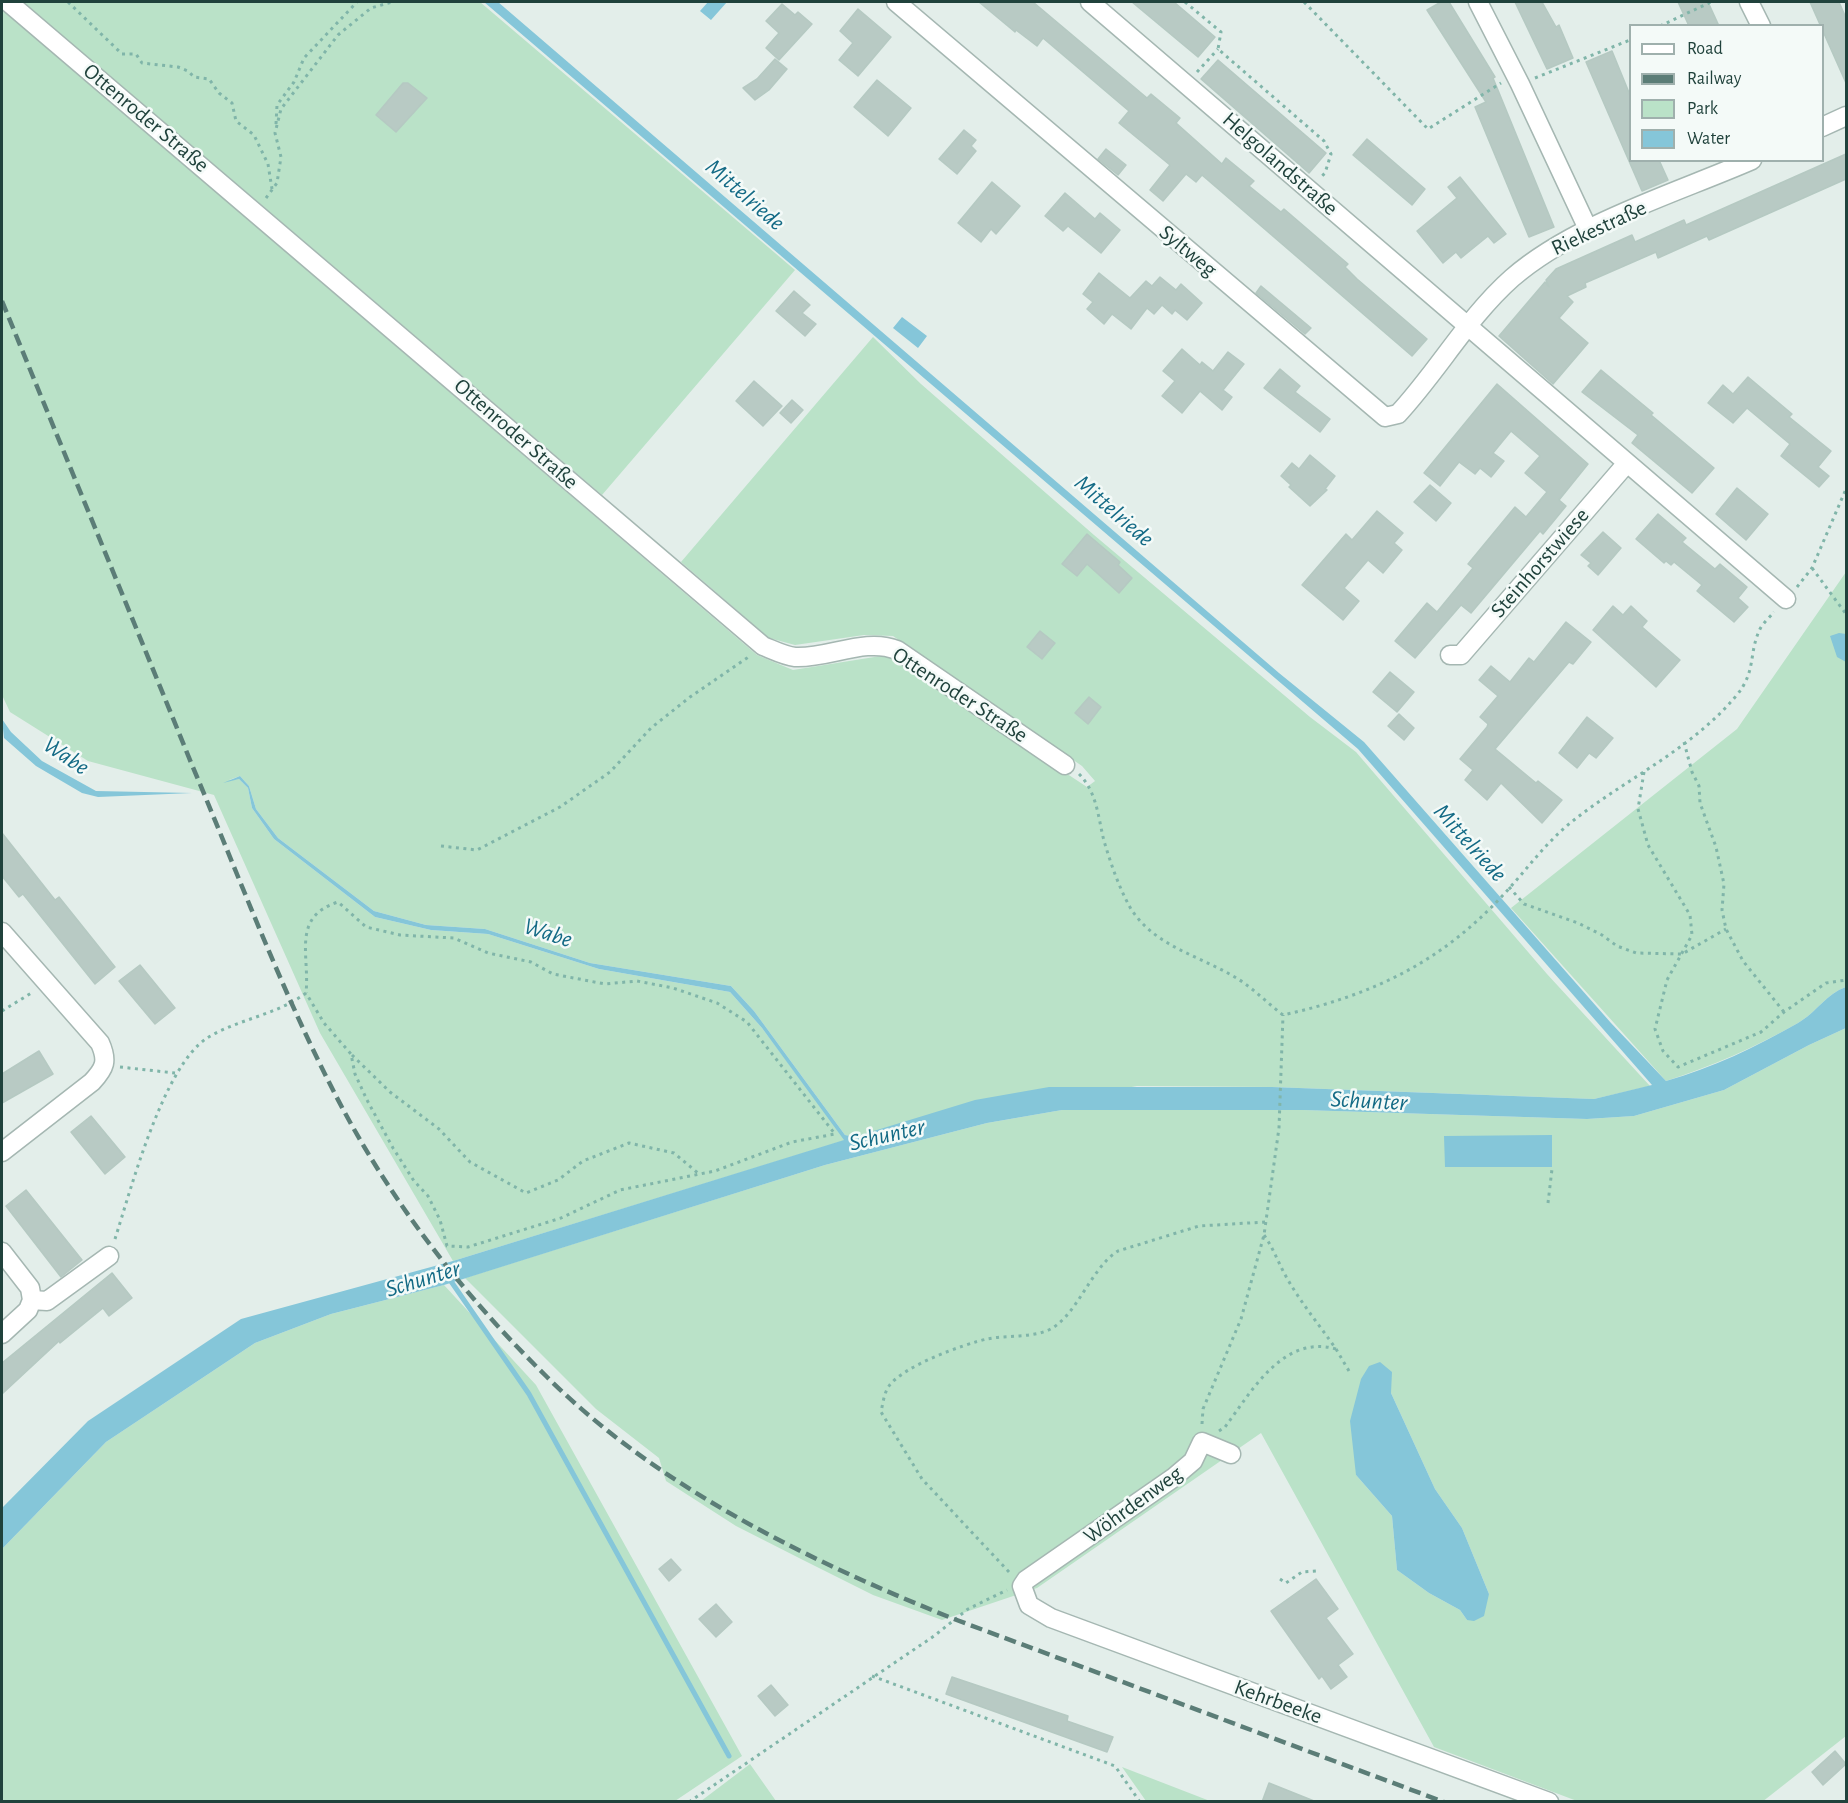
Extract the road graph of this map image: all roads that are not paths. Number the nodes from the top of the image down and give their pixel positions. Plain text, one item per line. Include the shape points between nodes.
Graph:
1 (8, 2) edge
2 (896, 2) edge
3 (1090, 2) edge
4 (1478, 2) edge
5 (1749, 2) edge
6 (1760, 24) edge
7 (1846, 116) edge
8 (1824, 126) edge
9 (1747, 162) edge
10 (1588, 229) junction
11 (1468, 327) junction
12 (1627, 463) junction
13 (1786, 599) road end
14 (1449, 655) dead end
15 (1065, 765) road end
16 (2, 932) edge
17 (2, 1152) edge
18 (2, 1252) edge
19 (109, 1256) road end
20 (32, 1300) junction
21 (2, 1334) edge
22 (1231, 1454) dead end
23 (1022, 1586) joint
24 (1549, 1802) edge

1 - 15 street, Ottenroder Straße via 763,646 794,657 888,646
2 - 11 street, Syltweg via 1385,417 1398,414
3 - 11 street, Helgolandstraße
4 - 10 street
5 - 6 street
7 - 8 street
9 - 10 street, Riekestraße
10 - 11 street, Riekestraße via 1529,264
11 - 12 street
12 - 13 street
12 - 14 street, Steinhorstwiese via 1461,655
16 - 17 street via 100,1043 105,1056 105,1065 92,1082
18 - 20 street via 30,1288
19 - 20 street via 47,1301
20 - 21 street via 28,1310
22 - 23 street, Wöhrdenweg via 1202,1442 1193,1461 1173,1478
23 - 24 street, Kehrbeeke via 1029,1605 1051,1618

